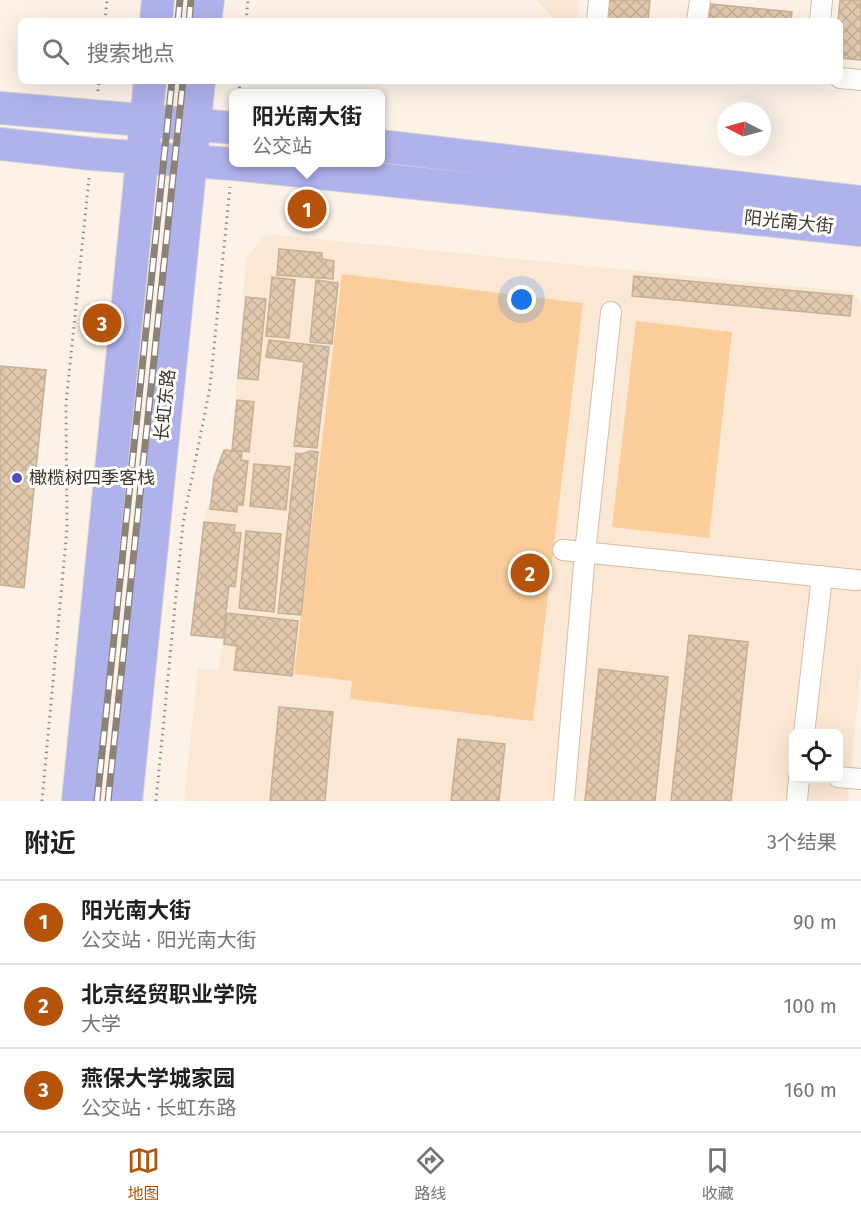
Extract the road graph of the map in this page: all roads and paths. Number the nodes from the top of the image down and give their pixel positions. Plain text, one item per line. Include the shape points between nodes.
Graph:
1 (107, 0) edge
2 (158, 0) edge
3 (208, 0) edge
4 (248, 0) edge
5 (599, 0) edge
6 (700, 0) edge
7 (822, 0) edge
8 (105, 18) edge
9 (156, 18) edge
10 (205, 18) edge
11 (246, 18) edge
12 (597, 18) edge
13 (697, 18) edge
14 (820, 18) edge
15 (843, 78) edge
16 (861, 80) edge
17 (99, 84) edge
18 (150, 84) edge
19 (199, 84) edge
20 (0, 108) edge
21 (95, 117) junction
22 (146, 122) junction
23 (195, 124) junction
24 (229, 127) edge
25 (0, 144) edge
26 (385, 146) edge
27 (92, 153) junction
28 (143, 158) junction
29 (190, 161) junction
30 (229, 164) edge
31 (233, 167) edge
32 (262, 167) edge
33 (861, 202) edge
34 (861, 230) edge
35 (611, 312) dead end
36 (563, 550) dead end
37 (585, 553) junction
38 (822, 576) junction
39 (856, 580) dead end
40 (805, 729) edge
41 (843, 778) edge
42 (861, 780) edge
43 (799, 783) edge
44 (42, 801) edge
45 (78, 801) edge
46 (126, 801) edge
47 (156, 801) edge
48 (564, 801) edge
49 (797, 801) edge

1 - 8 path
2 - 9 main road
3 - 10 main road
4 - 11 path
5 - 12 street
6 - 13 street
7 - 14 street
15 - 16 street
17 - 21 path
18 - 22 main road
19 - 23 main road, 长虹东路
20 - 21 main road
21 - 22 main road
22 - 23 main road
22 - 28 main road
23 - 24 main road
23 - 29 main road, 长虹东路
25 - 27 main road, 阳光南大街
26 - 33 main road, 阳光南大街
27 - 28 main road, 阳光南大街
27 - 44 path via 66,404 67,529
28 - 29 main road, 阳光南大街
28 - 45 main road
29 - 30 main road, 阳光南大街
29 - 46 main road, 长虹东路
31 - 47 path, 长虹东路 via 210,387 183,524
32 - 34 main road, 阳光南大街
35 - 37 street
36 - 37 street
37 - 38 street
37 - 48 street
38 - 39 street
38 - 40 street
41 - 42 street
43 - 49 street

